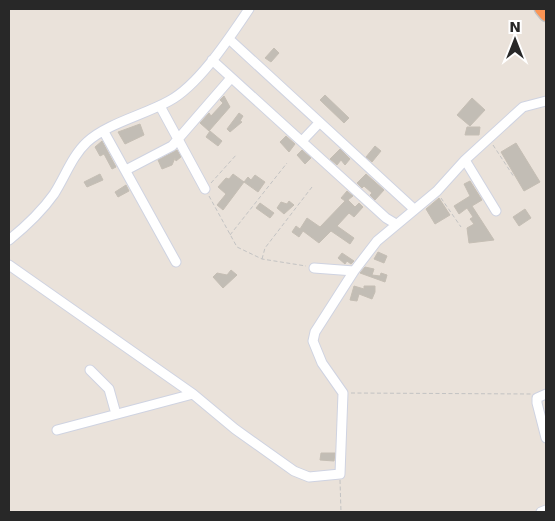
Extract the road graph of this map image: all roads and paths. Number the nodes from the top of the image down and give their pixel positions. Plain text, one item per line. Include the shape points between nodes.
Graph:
1 (249, 9) edge
2 (541, 9) edge
3 (546, 15) edge
4 (229, 39) junction
5 (212, 60) junction
6 (231, 78) junction
7 (546, 100) edge
8 (160, 106) junction
9 (319, 123) junction
10 (104, 132) junction
11 (177, 137) junction
12 (488, 138) junction
13 (302, 142) junction
14 (237, 154) dead end
15 (465, 160) junction
16 (287, 163) dead end
17 (126, 170) junction
18 (514, 177) dead end
19 (312, 187) dead end
20 (205, 189) junction
21 (437, 191) junction
22 (414, 209) junction
23 (496, 212) dead end
24 (396, 224) junction
25 (461, 227) dead end
26 (230, 235) junction
27 (9, 240) edge
28 (262, 259) junction
29 (176, 262) dead end
30 (9, 265) edge
31 (314, 268) joint
32 (354, 271) junction
33 (90, 370) dead end
34 (343, 393) junction
35 (192, 394) junction
36 (544, 395) edge
37 (116, 414) junction
38 (57, 430) dead end
39 (546, 438) edge
40 (340, 474) junction
41 (546, 510) edge
42 (341, 512) edge
43 (540, 512) edge

1 - 4 street
2 - 3 highway
4 - 5 street
4 - 9 street
5 - 6 street
5 - 8 street via 189,86
6 - 11 street
6 - 13 street
7 - 12 street via 524,107
8 - 10 street
8 - 11 street
9 - 13 street
9 - 22 street
10 - 17 street
10 - 27 street via 83,146 54,195
11 - 17 street via 172,146
11 - 20 street
12 - 15 street
12 - 18 path
13 - 24 street
14 - 20 path
15 - 21 street
15 - 23 street
16 - 26 path
17 - 29 street
19 - 28 path via 265,248
20 - 26 path
21 - 22 street
21 - 25 path
22 - 24 street
24 - 32 street via 377,241
26 - 28 path via 237,247
28 - 31 path
30 - 35 street
31 - 32 street
32 - 34 street via 313,336 322,363
33 - 37 street via 109,389
34 - 36 path
34 - 40 street
35 - 37 street
35 - 40 street via 294,471 309,477
36 - 39 street via 538,398 537,403
37 - 38 street
40 - 42 path
41 - 43 street

